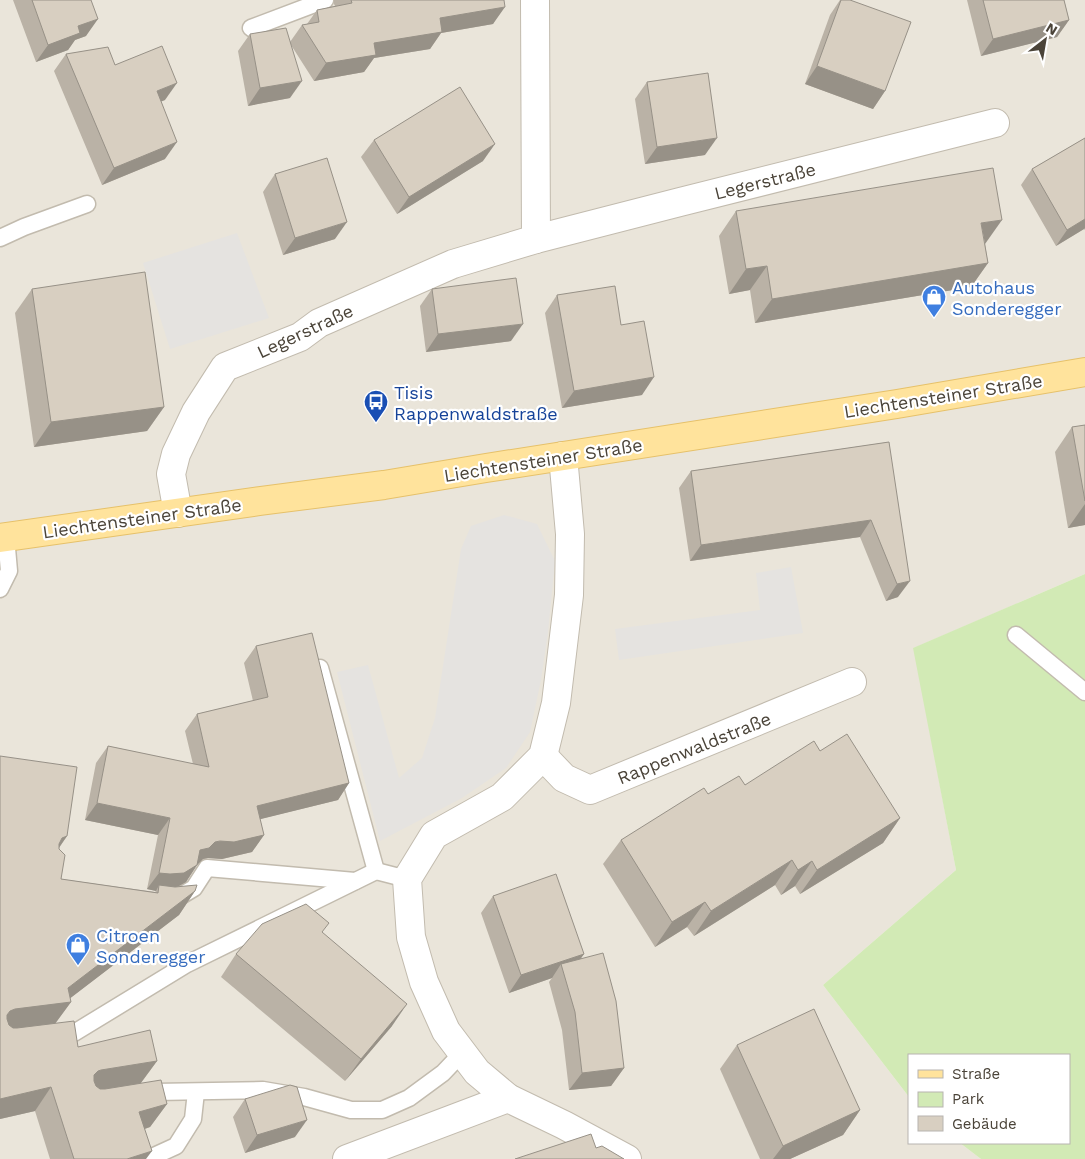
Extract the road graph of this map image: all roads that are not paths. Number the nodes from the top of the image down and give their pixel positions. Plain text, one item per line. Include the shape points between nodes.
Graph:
1 (326, 0) edge
2 (535, 0) edge
3 (251, 28) dead end
4 (995, 123) dead end
5 (87, 204) dead end
6 (0, 238) edge
7 (536, 239) junction
8 (1085, 372) edge
9 (563, 456) junction
10 (178, 513) junction
11 (3, 538) edge
12 (0, 589) edge
13 (1016, 635) dead end
14 (320, 668) edge
15 (852, 682) dead end
16 (1085, 692) edge
17 (543, 756) junction
18 (376, 871) junction
19 (406, 879) junction
20 (356, 881) junction
21 (166, 900) edge
22 (37, 1038) edge
23 (462, 1053) junction
24 (196, 1092) junction
25 (126, 1097) edge
26 (508, 1098) junction
27 (152, 1157) edge
28 (347, 1159) edge
29 (627, 1159) edge

1 - 3 lane
2 - 7 street
4 - 7 street, Legerstraße
5 - 6 lane
7 - 10 street, Legerstraße via 453,264 319,323 300,337 225,367 196,412 176,454 170,474
8 - 9 main road, Liechtensteiner Straße
9 - 10 main road, Liechtensteiner Straße
9 - 17 street via 570,534 569,595 556,703
10 - 11 main road, Liechtensteiner Straße
11 - 12 lane via 9,571
13 - 16 lane
14 - 18 lane
15 - 17 street, Rappenwaldstraße via 590,790 564,778
17 - 19 street via 502,797 434,835
18 - 19 lane
18 - 20 lane
19 - 23 street via 411,937 424,982 446,1031
20 - 21 lane via 207,868 194,888 176,900
20 - 22 lane via 187,964 74,1033
23 - 24 lane via 443,1073 409,1098 382,1110 351,1110 263,1090
23 - 26 street via 477,1072
24 - 25 lane via 155,1092
24 - 27 lane via 193,1119 176,1146
26 - 28 street
26 - 29 street

